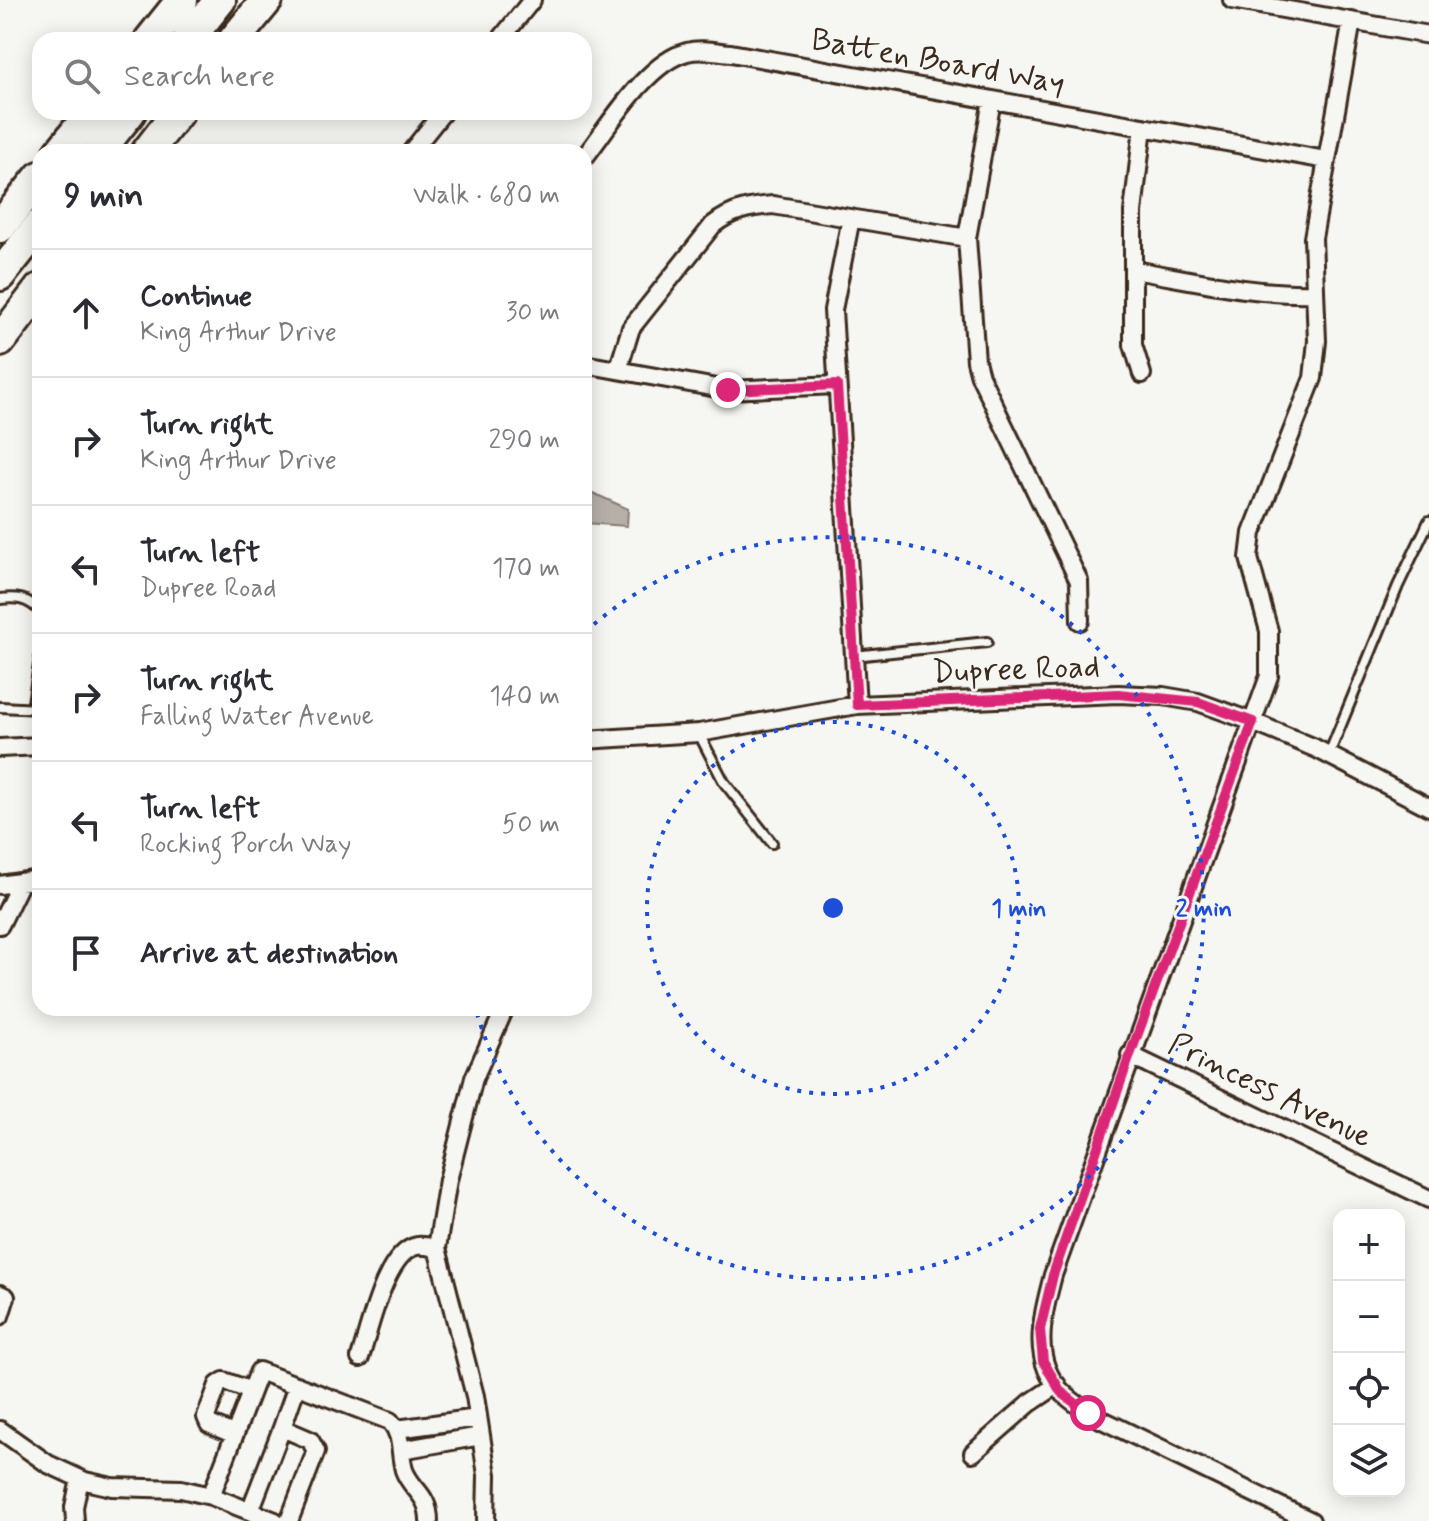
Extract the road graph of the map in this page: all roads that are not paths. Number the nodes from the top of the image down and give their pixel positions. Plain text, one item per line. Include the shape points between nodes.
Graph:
1 (182, 0) edge
2 (220, 0) edge
3 (267, 0) edge
4 (532, 0) edge
5 (1232, 0) edge
6 (1352, 21) junction
7 (156, 32) edge
8 (194, 32) edge
9 (241, 32) edge
10 (506, 32) edge
11 (1429, 35) edge
12 (992, 100) junction
13 (86, 120) edge
14 (124, 120) edge
15 (172, 120) edge
16 (437, 120) edge
17 (1143, 127) junction
18 (66, 144) edge
19 (104, 144) edge
20 (153, 144) edge
21 (417, 144) edge
22 (592, 148) edge
23 (1326, 160) junction
24 (32, 187) edge
25 (851, 218) junction
26 (0, 227) edge
27 (32, 235) edge
28 (967, 238) junction
29 (1134, 270) junction
30 (0, 275) edge
31 (1315, 293) junction
32 (32, 299) edge
33 (0, 341) edge
34 (592, 365) edge
35 (618, 370) junction
36 (1142, 374) dead end
37 (837, 385) junction
38 (1429, 521) edge
39 (0, 599) edge
40 (32, 603) edge
41 (1080, 621) dead end
42 (987, 642) dead end
43 (854, 656) junction
44 (857, 705) junction
45 (0, 707) edge
46 (32, 709) edge
47 (1253, 722) junction
48 (699, 733) junction
49 (592, 740) edge
50 (32, 746) edge
51 (0, 748) edge
52 (1329, 755) junction
53 (1429, 807) edge
54 (772, 843) dead end
55 (32, 880) edge
56 (21, 882) junction
57 (0, 885) edge
58 (0, 925) edge
59 (501, 1016) edge
60 (1130, 1055) junction
61 (1429, 1199) edge
62 (437, 1248) junction
63 (0, 1294) edge
64 (0, 1316) edge
65 (360, 1358) dead end
66 (297, 1385) junction
67 (1057, 1385) junction
68 (249, 1390) junction
69 (478, 1418) junction
70 (282, 1428) junction
71 (397, 1429) junction
72 (0, 1430) edge
73 (233, 1434) junction
74 (481, 1436) junction
75 (401, 1450) junction
76 (973, 1453) dead end
77 (80, 1479) junction
78 (211, 1496) junction
79 (250, 1511) junction
80 (75, 1521) edge
81 (275, 1521) edge
82 (289, 1521) edge
83 (429, 1521) edge
84 (486, 1521) edge
85 (1311, 1521) edge

1 - 7 highway
2 - 8 highway
3 - 9 highway
4 - 10 street
5 - 6 street
6 - 11 street
6 - 23 street
12 - 17 street, Batten Board Way
12 - 22 street, Batten Board Way via 731,53 690,51 671,58 648,77
12 - 28 street
13 - 18 highway
14 - 19 highway
15 - 20 highway
16 - 21 street
17 - 23 street, Batten Board Way
17 - 29 street via 1133,212
23 - 31 street via 1313,238
24 - 26 highway
25 - 28 street
25 - 35 street via 773,205 728,213 631,328
25 - 37 street via 833,310
27 - 30 highway
28 - 41 street via 980,376 1079,581
29 - 31 street via 1254,291
29 - 36 street via 1133,345
31 - 47 street via 1313,378 1252,533 1249,558 1269,631 1269,676
32 - 33 highway
34 - 35 street
35 - 37 street via 728,390
37 - 43 street
38 - 52 lane
39 - 40 lane
42 - 43 lane
43 - 44 street
44 - 47 street, Dupree Road via 1118,694 1198,702
44 - 48 street, Dupree Road
45 - 46 lane
47 - 52 street, Dupree Road
47 - 60 street
48 - 49 street, Dupree Road
48 - 54 lane via 724,782
50 - 51 street
52 - 53 street, Dupree Road
55 - 56 street
56 - 57 street
56 - 58 street
59 - 62 street via 474,1078
60 - 61 street, Princess Avenue
60 - 67 street via 1053,1275 1040,1329 1043,1361
62 - 65 street via 416,1246 387,1274
62 - 69 street
63 - 64 street via 6,1297
66 - 68 street via 259,1371
66 - 70 street
66 - 71 street via 390,1421
67 - 76 street
67 - 85 street via 1088,1413
68 - 73 street
68 - 73 street via 224,1381 206,1417 209,1424
69 - 71 street
69 - 74 street
70 - 79 street
70 - 82 street via 310,1440 316,1451
71 - 75 street
72 - 77 street
73 - 78 street
74 - 75 street
74 - 84 street
75 - 83 street via 405,1472 424,1496
77 - 78 street
77 - 80 street
78 - 79 street
79 - 81 street

